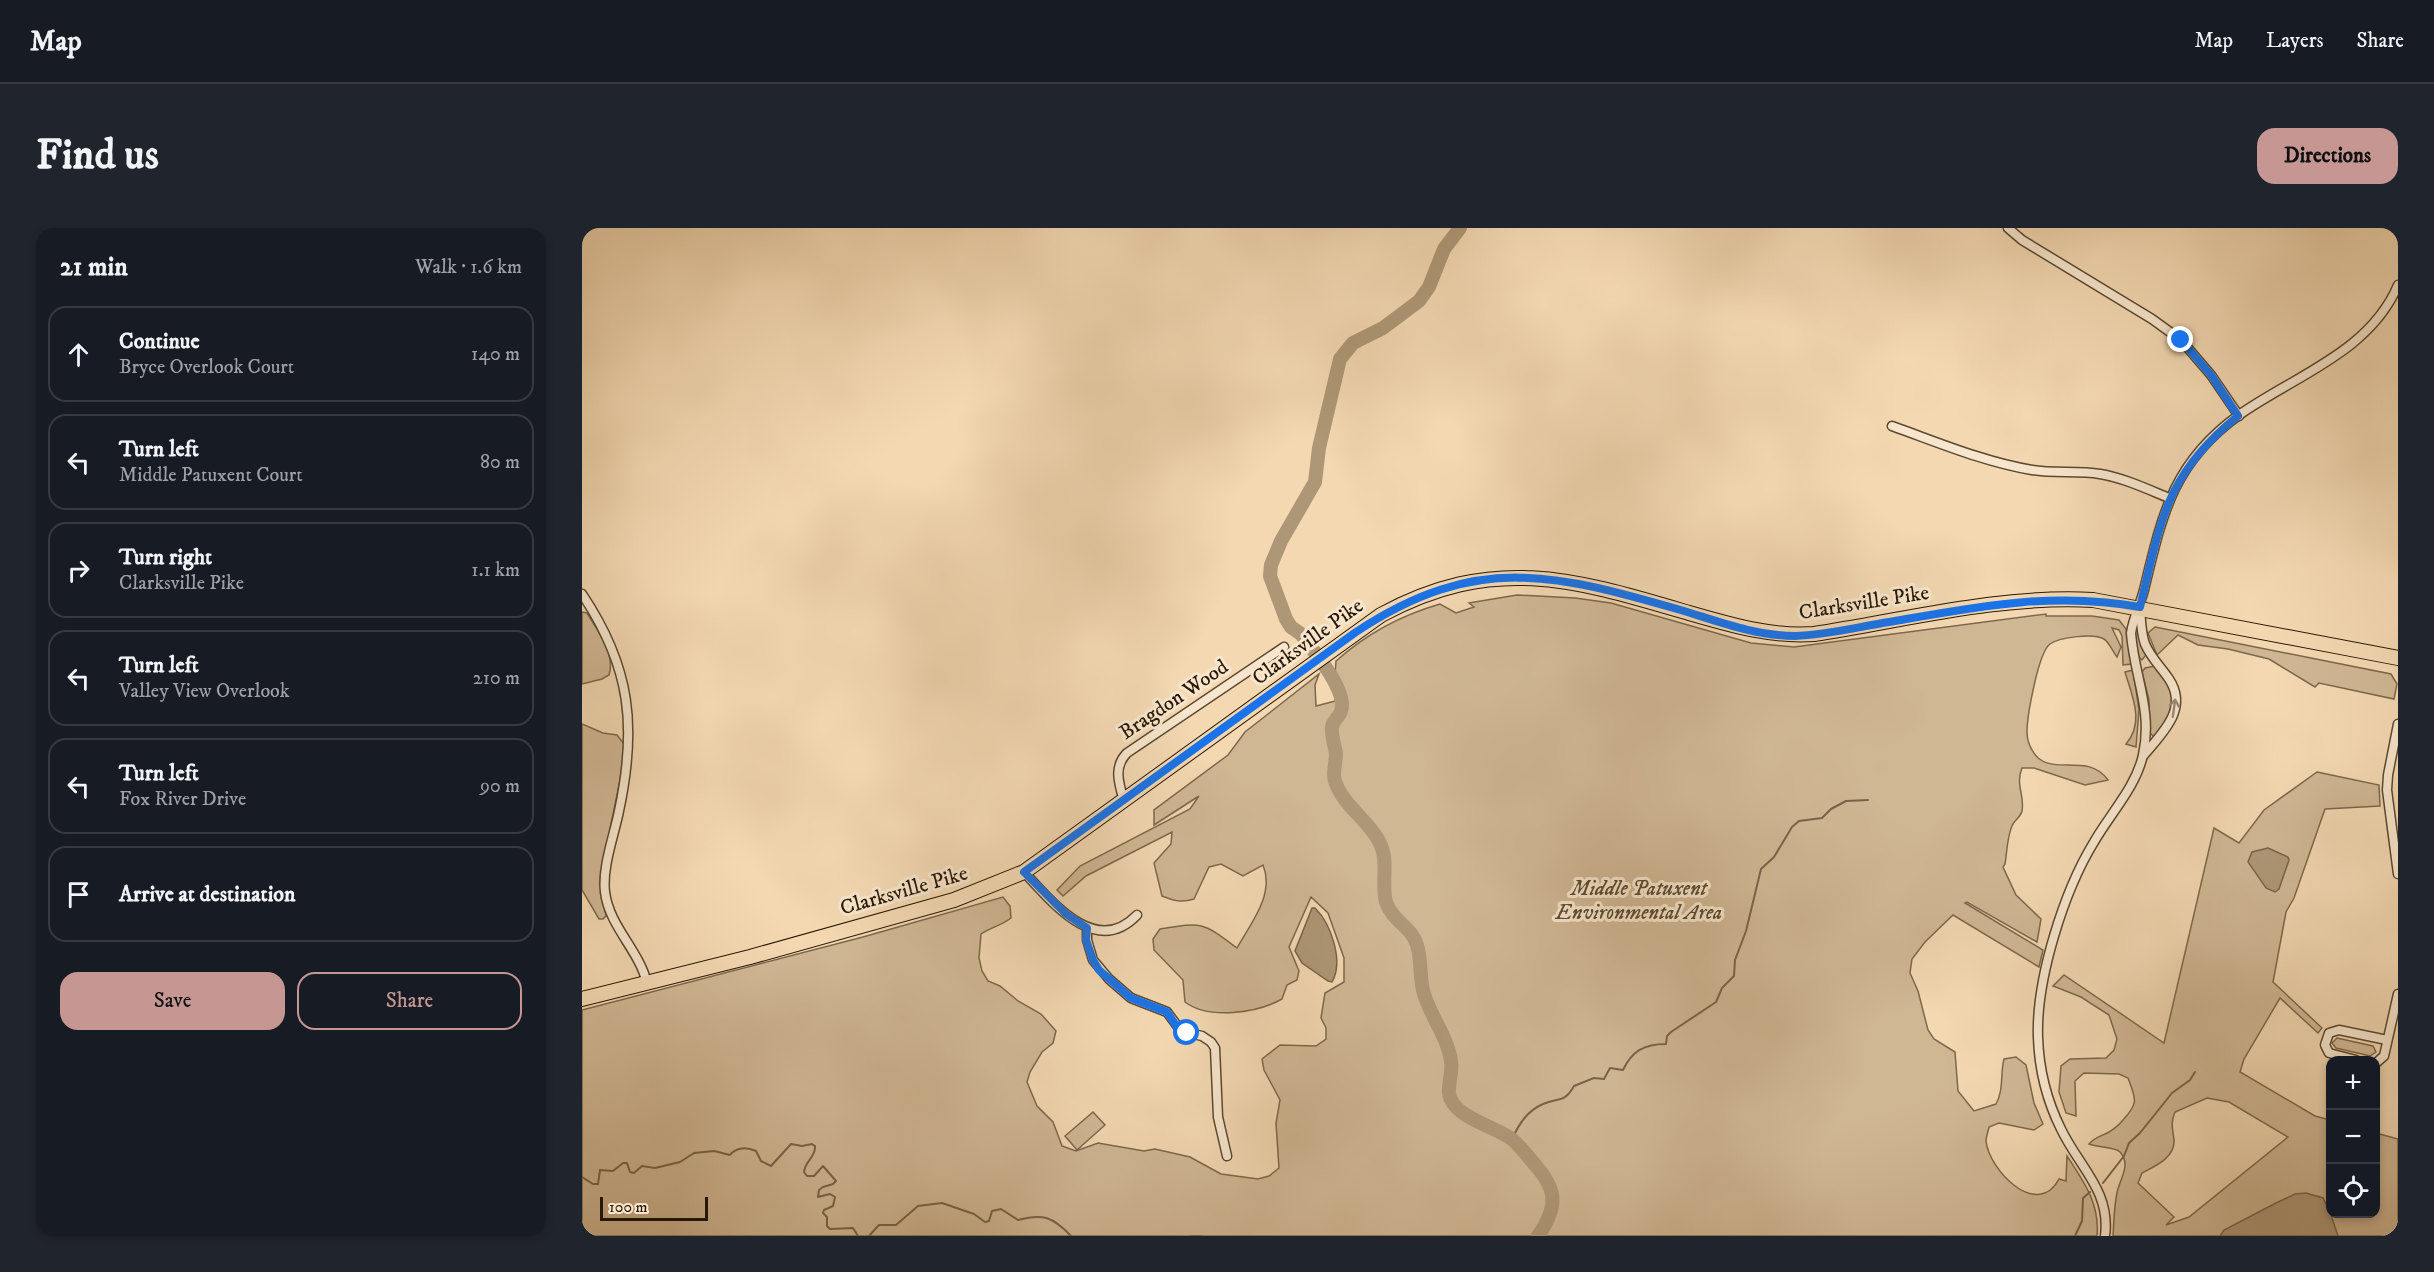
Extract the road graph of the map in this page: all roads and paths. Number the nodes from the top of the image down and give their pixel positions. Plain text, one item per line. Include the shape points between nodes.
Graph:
1 (2008, 228) edge
2 (2398, 285) edge
3 (2238, 416) junction
4 (1892, 426) dead end
5 (2169, 498) junction
6 (582, 594) edge
7 (2140, 607) junction
8 (1284, 647) dead end
9 (2398, 658) edge
10 (2398, 724) edge
11 (2143, 756) junction
12 (1124, 801) junction
13 (1024, 872) junction
14 (2398, 874) edge
15 (1137, 915) dead end
16 (1087, 928) junction
17 (647, 983) junction
18 (2398, 994) edge
19 (582, 999) edge
20 (2387, 1040) junction
21 (2341, 1056) edge
22 (2380, 1060) edge
23 (1227, 1156) dead end
24 (2105, 1236) edge

1 - 3 street via 2175,335 2196,355
2 - 3 street via 2377,320 2353,343
3 - 5 street via 2194,458
4 - 5 street via 2016,466 2111,476
5 - 7 street
6 - 17 street via 608,637 624,686 628,718 626,780 605,892
7 - 9 main road, Clarksville Pike
7 - 11 street via 2131,633 2146,709
11 -> 7 street via 2169,725 2176,702 2173,685 2144,642
7 - 12 main road, Clarksville Pike via 2093,600 2041,600 1794,636 1759,632 1583,583 1516,577 1472,581 1419,597 1381,615
8 - 12 street, Bragdon Wood via 1127,753 1118,770
10 - 14 street via 2388,775
11 - 24 street via 2129,788 2074,880 2054,941 2038,1014 2038,1050 2048,1100 2062,1132 2101,1194
12 - 13 main road, Clarksville Pike
13 - 16 street via 1066,914
13 - 17 main road, Clarksville Pike via 954,900
15 - 16 street via 1119,928
16 - 23 street via 1086,940 1093,960 1109,979 1131,998 1167,1012 1181,1031 1202,1036 1215,1048 1218,1117
17 - 19 main road, Clarksville Pike
18 - 20 street
20 - 21 street via 2338,1030 2329,1033 2325,1045 2329,1053
20 - 22 street

